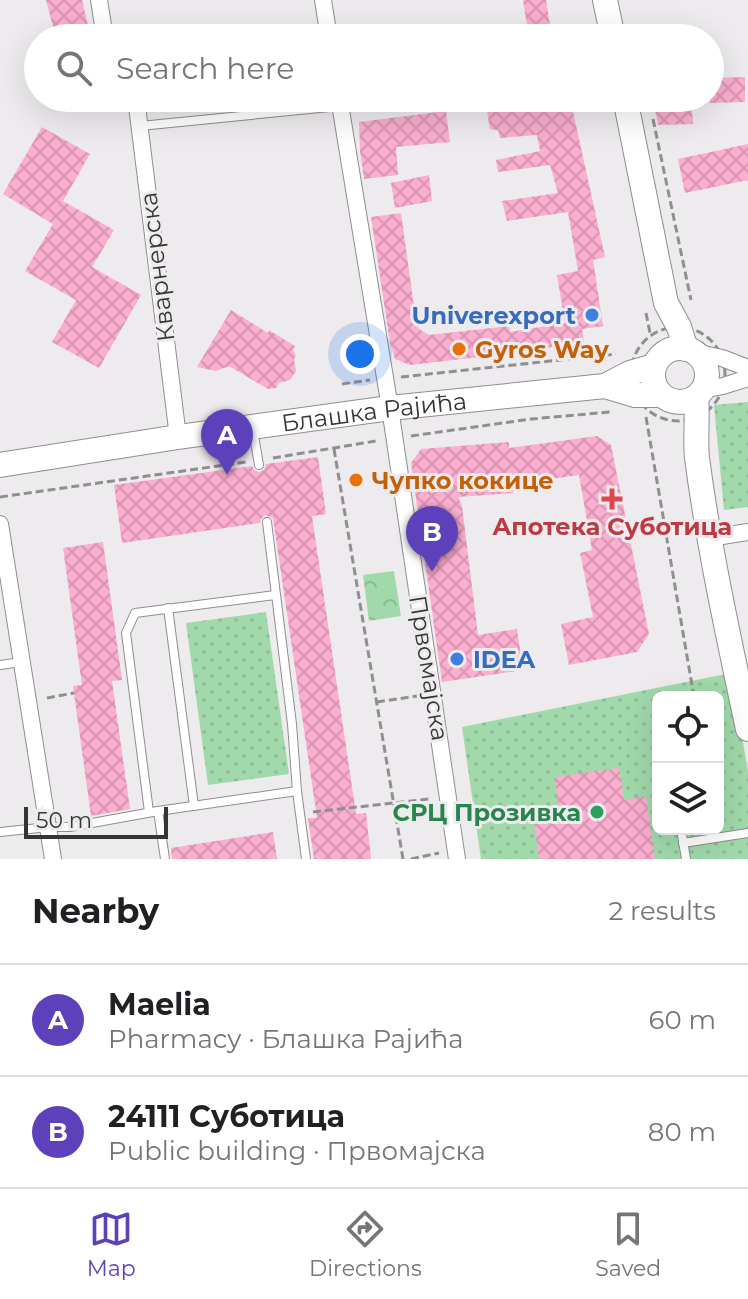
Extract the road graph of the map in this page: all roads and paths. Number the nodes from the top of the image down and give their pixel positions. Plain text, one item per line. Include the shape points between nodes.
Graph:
1 (99, 0) edge
2 (323, 0) edge
3 (605, 0) edge
4 (103, 24) edge
5 (327, 24) edge
6 (610, 24) edge
7 (138, 112) edge
8 (257, 112) edge
9 (342, 112) edge
10 (629, 112) edge
11 (652, 114) dead end
12 (140, 126) junction
13 (678, 301) junction
14 (680, 339) junction
15 (722, 358) junction
16 (748, 368) edge
17 (391, 378) dead end
18 (748, 378) edge
19 (663, 397) junction
20 (390, 408) junction
21 (252, 427) junction
22 (178, 437) junction
23 (394, 438) junction
24 (334, 448) junction
25 (258, 463) junction
26 (0, 465) edge
27 (0, 497) edge
28 (267, 522) dead end
29 (0, 524) edge
30 (748, 532) edge
31 (710, 538) junction
32 (275, 595) junction
33 (168, 608) junction
34 (21, 662) junction
35 (0, 665) edge
36 (693, 691) edge
37 (74, 693) dead end
38 (432, 694) junction
39 (47, 698) dead end
40 (377, 702) junction
41 (748, 729) edge
42 (297, 791) junction
43 (448, 797) junction
44 (394, 802) junction
45 (194, 806) junction
46 (154, 812) junction
47 (300, 814) junction
48 (49, 827) junction
49 (0, 832) edge
50 (748, 833) edge
51 (682, 835) edge
52 (683, 843) junction
53 (456, 854) edge
54 (53, 859) edge
55 (165, 859) edge
56 (306, 859) edge
57 (403, 859) edge
58 (411, 859) edge
59 (686, 859) edge

1 - 4 street
2 - 5 street
3 - 6 street
7 - 12 street, Кварнерска
8 - 12 lane
9 - 20 street, Првомајска
10 - 13 street
11 - 13 path
12 - 22 street, Кварнерска
13 - 14 street
14 - 15 street
14 - 15 path via 697,331
14 - 19 street via 678,348 658,360 653,378
14 - 19 street via 705,365 706,383
14 - 19 path via 650,335 633,358
15 - 16 street
15 - 19 path via 725,372
17 - 19 path
18 - 19 street
19 - 20 street, Блашка Рајића via 605,386
19 - 23 path
19 - 31 street via 697,454
19 - 36 path
20 - 21 street, Блашка Рајића
20 - 23 street, Првомајска
21 - 22 street, Блашка Рајића
21 - 25 lane
22 - 26 street, Блашка Рајића
23 - 24 path
23 - 38 street, Првомајска
24 - 25 path
24 - 40 path
25 - 27 path
28 - 32 lane
29 - 34 street
30 - 31 street
31 - 41 street
32 - 33 lane
32 - 42 lane
33 - 45 lane
33 - 46 lane via 135,613 126,633
34 - 35 lane
34 - 48 street
37 - 39 path
38 - 40 path
38 - 43 street, Првомајска
40 - 44 path
42 - 45 lane
42 - 47 lane
43 - 44 path
43 - 53 street, Првомајска
44 - 47 path
44 - 57 path
45 - 46 lane
46 - 48 lane
46 - 55 lane
47 - 56 lane
48 - 49 lane
48 - 54 street
50 - 52 lane
51 - 52 lane
52 - 59 lane
53 - 58 path

